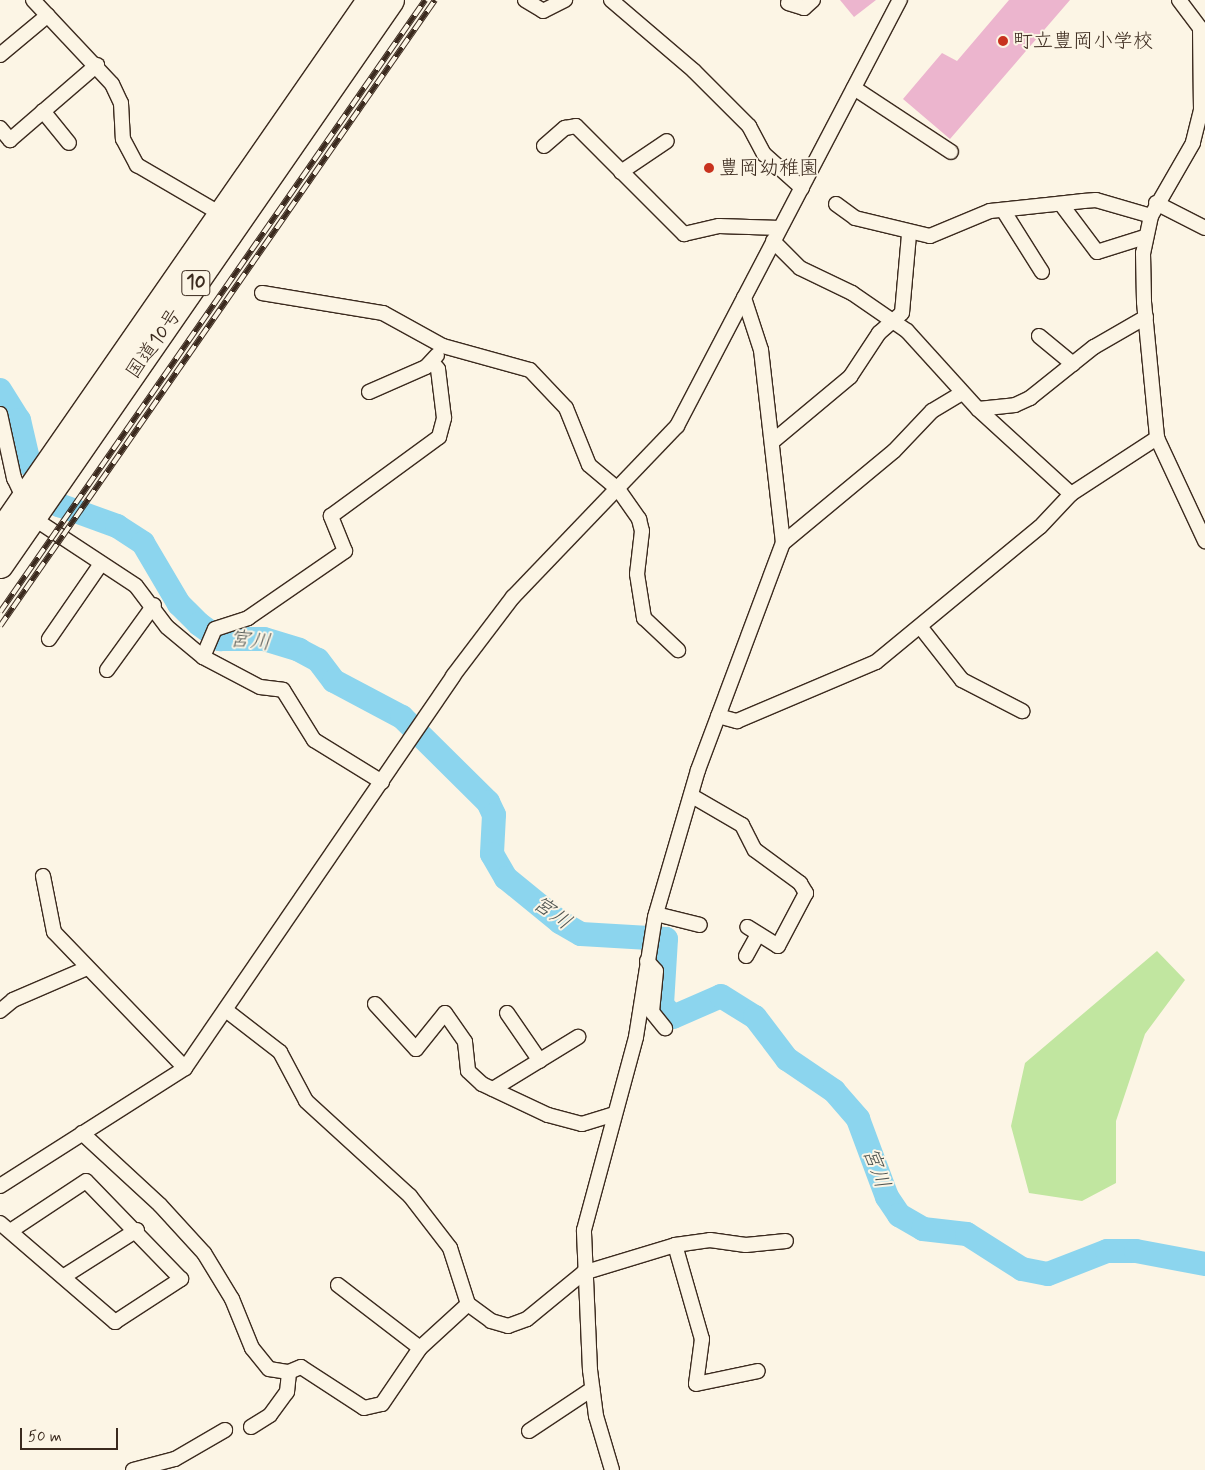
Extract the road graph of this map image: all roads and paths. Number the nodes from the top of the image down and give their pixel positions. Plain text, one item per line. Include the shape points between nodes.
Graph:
1 (33, 0) edge
2 (369, 0) edge
3 (391, 0) edge
4 (525, 0) edge
5 (565, 0) edge
6 (611, 0) edge
7 (814, 0) edge
8 (900, 0) edge
9 (1179, 0) edge
10 (788, 3) dead end
11 (48, 15) junction
12 (1203, 26) edge
13 (0, 55) edge
14 (97, 65) junction
15 (854, 88) junction
16 (43, 111) junction
17 (0, 128) edge
18 (1201, 130) edge
19 (667, 141) dead end
20 (69, 143) dead end
21 (544, 146) dead end
22 (951, 152) dead end
23 (621, 172) junction
24 (802, 188) junction
25 (836, 204) dead end
26 (1061, 204) junction
27 (1003, 210) junction
28 (1153, 210) junction
29 (228, 219) junction
30 (780, 228) junction
31 (1205, 228) edge
32 (909, 234) junction
33 (1145, 237) junction
34 (773, 241) junction
35 (1042, 272) dead end
36 (262, 293) dead end
37 (744, 298) junction
38 (1146, 317) junction
39 (894, 321) junction
40 (1039, 336) dead end
41 (443, 346) junction
42 (432, 362) junction
43 (1073, 364) junction
44 (369, 392) dead end
45 (962, 393) junction
46 (978, 409) junction
47 (0, 414) edge
48 (1157, 438) junction
49 (772, 442) junction
50 (618, 489) junction
51 (1071, 494) junction
52 (29, 508) junction
53 (0, 532) edge
54 (1205, 542) edge
55 (783, 543) junction
56 (0, 565) edge
57 (100, 565) junction
58 (154, 605) junction
59 (922, 629) junction
60 (49, 639) dead end
61 (678, 650) dead end
62 (203, 656) junction
63 (107, 670) dead end
64 (1022, 712) dead end
65 (718, 716) junction
66 (382, 782) junction
67 (692, 796) junction
68 (43, 876) dead end
69 (655, 915) junction
70 (700, 925) dead end
71 (648, 955) junction
72 (746, 956) dead end
73 (85, 969) junction
74 (375, 1004) dead end
75 (227, 1010) junction
76 (0, 1011) edge
77 (507, 1013) dead end
78 (665, 1028) dead end
79 (578, 1037) dead end
80 (540, 1061) junction
81 (185, 1068) junction
82 (493, 1089) junction
83 (615, 1114) junction
84 (82, 1133) junction
85 (0, 1186) edge
86 (6, 1227) edge
87 (136, 1230) junction
88 (786, 1241) dead end
89 (675, 1245) junction
90 (583, 1272) junction
91 (66, 1275) junction
92 (338, 1285) dead end
93 (468, 1304) junction
94 (420, 1348) junction
95 (758, 1371) dead end
96 (289, 1372) junction
97 (592, 1389) junction
98 (250, 1427) dead end
99 (226, 1430) dead end
100 (529, 1432) dead end
101 (133, 1470) edge
102 (612, 1470) edge

1 - 11 street
2 - 29 highway, 国道10号 / 10
3 - 29 highway, 国道10号 / 10
4 - 5 street via 543,11
6 - 24 street via 694,71 749,126 764,154
7 - 10 street via 804,8
8 - 15 street
9 - 12 street
11 - 13 street
11 - 14 street
12 - 18 street
14 - 16 street
14 - 29 street via 118,93 123,139 136,165
15 - 22 street
15 - 24 street
16 - 17 street via 10,140
16 - 20 street
18 - 28 street
19 - 23 street
21 - 23 street via 565,128 576,126
23 - 30 street via 684,234 719,226
24 - 30 street
25 - 32 street via 855,218
26 - 27 street
26 - 28 street via 1096,200
26 - 33 street via 1097,252
27 - 32 street via 982,214 942,234
27 - 35 street
28 - 31 street
28 - 33 street
29 - 52 highway, 国道10号 / 10
30 - 34 street
32 - 39 street via 904,308
33 - 38 street
34 - 37 street
34 - 39 street via 800,268 820,275
36 - 41 street via 383,313
37 - 49 street via 761,350
37 - 50 street via 677,426
38 - 43 street
38 - 48 street
39 - 45 street
39 - 49 street via 880,333 850,377
40 - 43 street
41 - 42 street
41 - 50 street via 530,370 566,408 589,465
42 - 44 street
42 - 62 street via 438,369 444,418 439,437 331,516 345,551 248,618 215,629
43 - 46 street via 1030,398 1014,405
45 - 46 street
45 - 55 street via 932,411 894,451
46 - 51 street
47 - 52 street via 14,478
48 - 51 street
48 - 54 street
49 - 55 street
50 - 61 street via 631,504 642,532 636,563 644,618
50 - 66 street via 513,597
51 - 59 street via 1040,527
52 - 53 highway, 国道10号 / 10
52 - 56 highway, 国道10号 / 10
52 - 57 street
55 - 65 street
57 - 58 street via 136,586
57 - 60 street
58 - 62 street via 171,631
58 - 63 street
59 - 64 street via 962,680
59 - 65 street via 876,662 737,721
62 - 66 street via 260,687 283,690 314,740
65 - 67 street
66 - 75 street
67 - 69 street
67 - 72 street via 742,825 755,850 800,883 806,893 778,946 753,931
68 - 73 street via 54,932
69 - 70 street
69 - 71 street
71 - 78 street via 656,971 652,1012
71 - 83 street via 636,1037
73 - 76 street via 14,1000
73 - 81 street via 146,1032 167,1045
74 - 82 street via 416,1049 444,1013 464,1042 468,1071
75 - 81 street
75 - 93 street via 280,1052 306,1101 410,1196 450,1248
77 - 80 street
79 - 80 street
80 - 82 street
81 - 84 street
82 - 83 street via 569,1124
83 - 90 street via 584,1230
84 - 85 street
84 - 96 street via 160,1205 204,1253 232,1299 252,1348 269,1369
86 - 87 street via 86,1181
86 - 91 street
87 - 91 street
87 - 91 street via 181,1279 115,1322
88 - 89 street via 746,1245 710,1240
89 - 90 street
89 - 95 street via 702,1339 696,1384
90 - 93 street via 527,1319 508,1326 492,1321
90 - 97 street
92 - 94 street
93 - 94 street
94 - 96 street via 382,1404 364,1408 301,1367
96 - 98 street via 287,1392 270,1415
97 - 100 street
97 - 102 street
99 - 101 street via 175,1459

